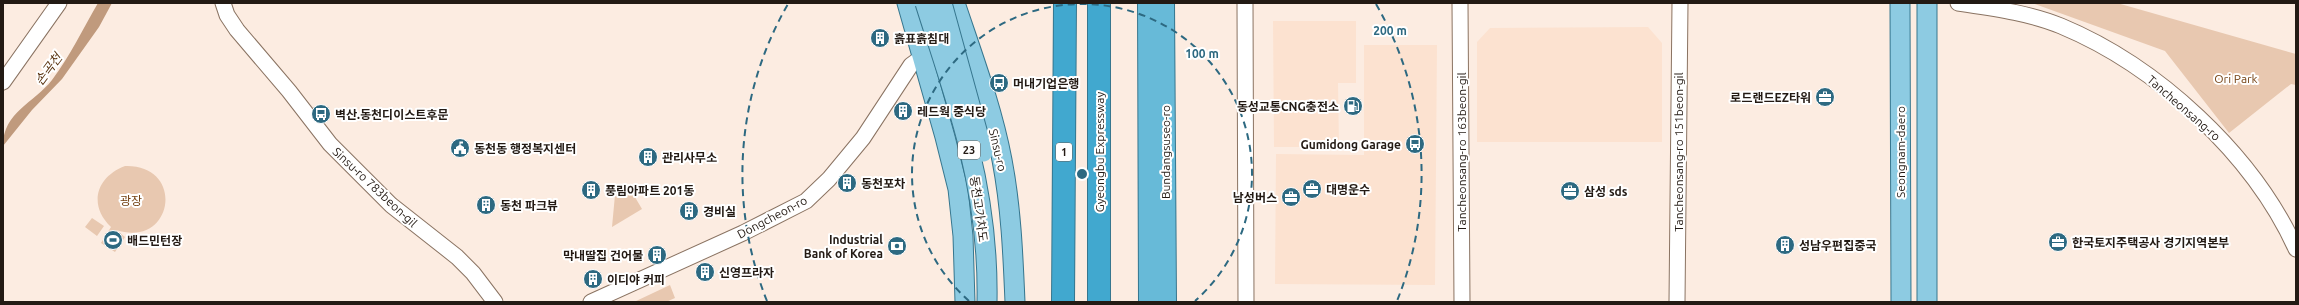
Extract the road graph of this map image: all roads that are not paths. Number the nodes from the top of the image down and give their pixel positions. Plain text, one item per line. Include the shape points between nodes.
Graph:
1 (59, 3) edge
2 (223, 3) edge
3 (907, 3) edge
4 (925, 3) edge
5 (942, 3) edge
6 (955, 3) edge
7 (1066, 3) edge
8 (1099, 3) edge
9 (1148, 3) edge
10 (1164, 3) edge
11 (1245, 3) edge
12 (1460, 3) edge
13 (1680, 3) edge
14 (1900, 3) edge
15 (1927, 3) edge
16 (1958, 3) edge
17 (922, 57) junction
18 (973, 57) junction
19 (3, 82) edge
20 (2296, 249) edge
21 (495, 302) edge
22 (591, 302) edge
23 (965, 302) edge
24 (987, 302) edge
25 (998, 302) edge
26 (1015, 302) edge
27 (1063, 302) edge
28 (1099, 302) edge
29 (1149, 302) edge
30 (1166, 302) edge
31 (1246, 302) edge
32 (1462, 302) edge
33 (1677, 302) edge
34 (1901, 302) edge
35 (1928, 302) edge

1 - 19 street
2 - 21 street, Sinsu-ro 783beon-gil via 237,30 330,144 391,205 457,257
3 - 17 main road
4 - 24 main road, 동천고가차도 / 23, bridge via 971,156 984,244
5 - 25 main road, 동천고가차도 / 23, bridge via 981,144 994,221
6 - 18 main road, Sinsu-ro
7 - 27 highway, 1
8 - 28 highway, Gyeongbu Expressway
9 - 29 highway, Bundangsuseo-ro
10 - 30 highway, Bundangsuseo-ro
11 - 31 street
12 - 32 street, Tancheonsang-ro 163beon-gil
13 - 33 street, Tancheonsang-ro 151beon-gil
14 - 34 main road, Seongnam-daero
15 - 35 main road
16 - 20 street, Tancheonsang-ro via 2008,12 2061,26 2101,46 2144,73 2173,96 2229,150 2270,201
17 - 18 street
17 - 22 street, Dongcheon-ro via 906,70 863,138 829,179 806,201 743,233
17 - 23 main road via 958,189 963,236
18 - 26 main road, Sinsu-ro via 1002,159 1012,224

